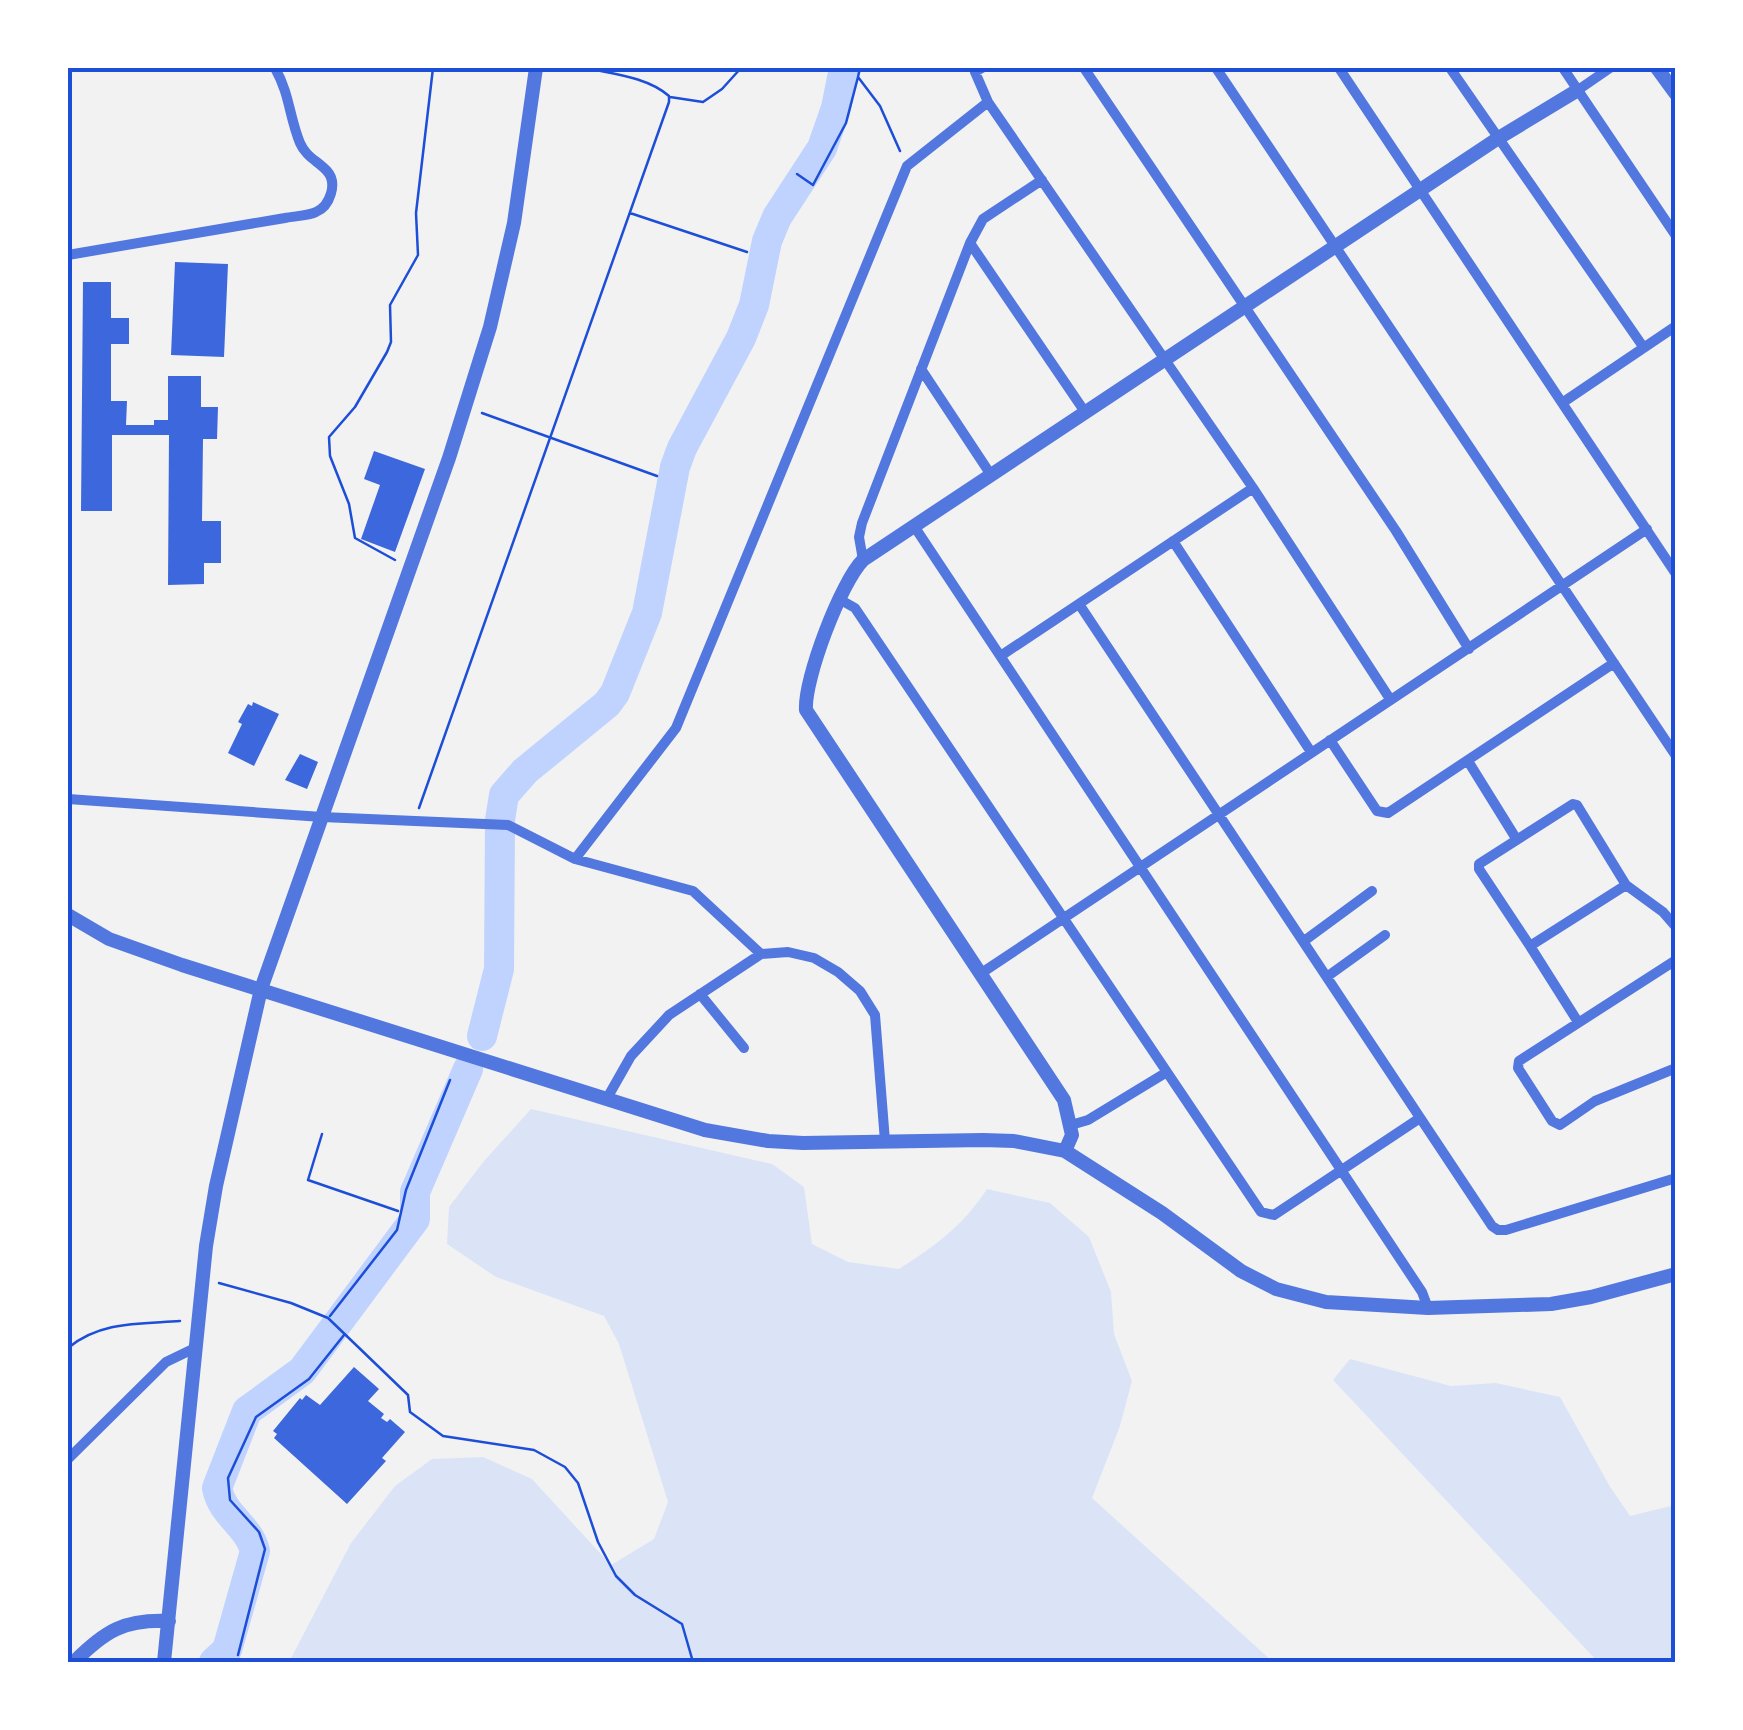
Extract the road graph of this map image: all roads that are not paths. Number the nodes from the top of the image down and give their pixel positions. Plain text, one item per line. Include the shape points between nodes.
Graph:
1 (275, 68) edge
2 (536, 68) edge
3 (982, 68) edge
4 (1084, 68) edge
5 (1216, 68) edge
6 (1339, 68) edge
7 (1450, 68) edge
8 (1563, 68) edge
9 (1610, 68) edge
10 (1658, 68) edge
11 (1578, 90) junction
12 (1676, 94) edge
13 (988, 102) junction
14 (1497, 138) junction
15 (1042, 180) junction
16 (1420, 191) junction
17 (1676, 236) edge
18 (970, 242) junction
19 (1338, 247) junction
20 (68, 255) edge
21 (1244, 308) junction
22 (1676, 326) edge
23 (1644, 348) junction
24 (1163, 360) junction
25 (921, 370) junction
26 (1562, 403) junction
27 (1086, 412) junction
28 (991, 475) junction
29 (1253, 488) junction
30 (914, 526) junction
31 (1647, 530) junction
32 (1174, 541) junction
33 (862, 560) junction
34 (1676, 574) edge
35 (1563, 588) junction
36 (839, 599) junction
37 (1080, 604) junction
38 (1469, 649) junction
39 (1002, 655) junction
40 (1614, 664) junction
41 (1390, 699) junction
42 (1330, 740) junction
43 (1671, 741) edge
44 (1311, 752) junction
45 (1676, 756) edge
46 (1468, 761) junction
47 (68, 799) edge
48 (1219, 814) junction
49 (322, 817) junction
50 (1517, 840) junction
51 (575, 860) junction
52 (1141, 865) junction
53 (1626, 884) junction
54 (1372, 891) dead end
55 (68, 915) edge
56 (1063, 917) junction
57 (1676, 927) edge
58 (1386, 935) dead end
59 (1304, 941) junction
60 (1530, 946) junction
61 (762, 954) junction
62 (1676, 960) edge
63 (980, 974) junction
64 (1328, 976) junction
65 (261, 990) junction
66 (700, 994) junction
67 (1578, 1022) junction
68 (744, 1048) dead end
69 (1676, 1068) edge
70 (1167, 1072) junction
71 (606, 1100) junction
72 (1420, 1118) junction
73 (1071, 1125) junction
74 (886, 1141) junction
75 (1065, 1151) junction
76 (1342, 1170) junction
77 (1676, 1178) edge
78 (1676, 1274) edge
79 (1428, 1308) junction
80 (195, 1348) junction
81 (68, 1459) edge
82 (169, 1620) junction
83 (74, 1662) edge
84 (164, 1662) edge

1 - 20 street via 299,142 331,178 322,207
2 - 49 street via 502,282 466,408
3 - 13 street via 975,72
4 - 21 street
5 - 19 street
6 - 16 street
7 - 14 street
8 - 11 street
9 - 11 street
10 - 12 street
11 - 14 street
11 - 17 street
13 - 15 street
13 - 51 street via 907,166 676,728
14 - 16 street
14 - 23 street
15 - 18 street via 984,219
15 - 24 street
16 - 19 street
16 - 26 street
18 - 25 street
18 - 27 street
19 - 21 street
19 - 35 street
21 - 24 street
21 - 38 street
22 - 23 street
23 - 26 street
24 - 27 street
24 - 29 street
25 - 28 street
25 - 33 street via 862,523
26 - 31 street
27 - 28 street
28 - 30 street
29 - 32 street
29 - 41 street
30 - 33 street
30 - 39 street
31 - 34 street
31 - 35 street
32 - 37 street
32 - 44 street
33 - 36 street
35 - 38 street
35 - 40 street
36 - 56 street via 855,608
36 - 63 street via 806,710
37 - 39 street
37 - 48 street
38 - 41 street
39 - 52 street
40 - 43 street
40 - 46 street
41 - 42 street
42 - 44 street
42 - 46 street via 1377,811 1388,813
43 - 45 street
44 - 48 street
46 - 50 street
47 - 49 street
48 - 52 street
48 - 59 street
49 - 51 street via 508,825
49 - 65 street
50 - 53 street via 1573,804 1582,807
50 - 60 street via 1482,861 1480,869
51 - 61 street via 692,891
52 - 56 street
52 - 76 street
53 - 57 street
53 - 60 street
54 - 59 street
55 - 65 street via 109,939
56 - 63 street
56 - 70 street
58 - 64 street
59 - 64 street
60 - 67 street
61 - 66 street
61 - 74 street via 814,958 860,990 875,1015
62 - 67 street
63 - 73 street via 1064,1100
64 - 72 street
65 - 71 street
65 - 80 street via 216,1186
66 - 68 street
66 - 71 street via 669,1014 631,1056
67 - 69 street via 1519,1061 1560,1125 1595,1102
70 - 73 street
70 - 76 street via 1261,1212 1274,1215
71 - 74 street via 768,1141
72 - 76 street
72 - 77 street via 1498,1230
73 - 75 street
74 - 75 street via 1014,1141
75 - 79 street via 1276,1289 1326,1302
76 - 79 street
78 - 79 street via 1551,1304
80 - 81 street via 166,1362
80 - 82 street
82 - 83 street via 115,1628
82 - 84 street

